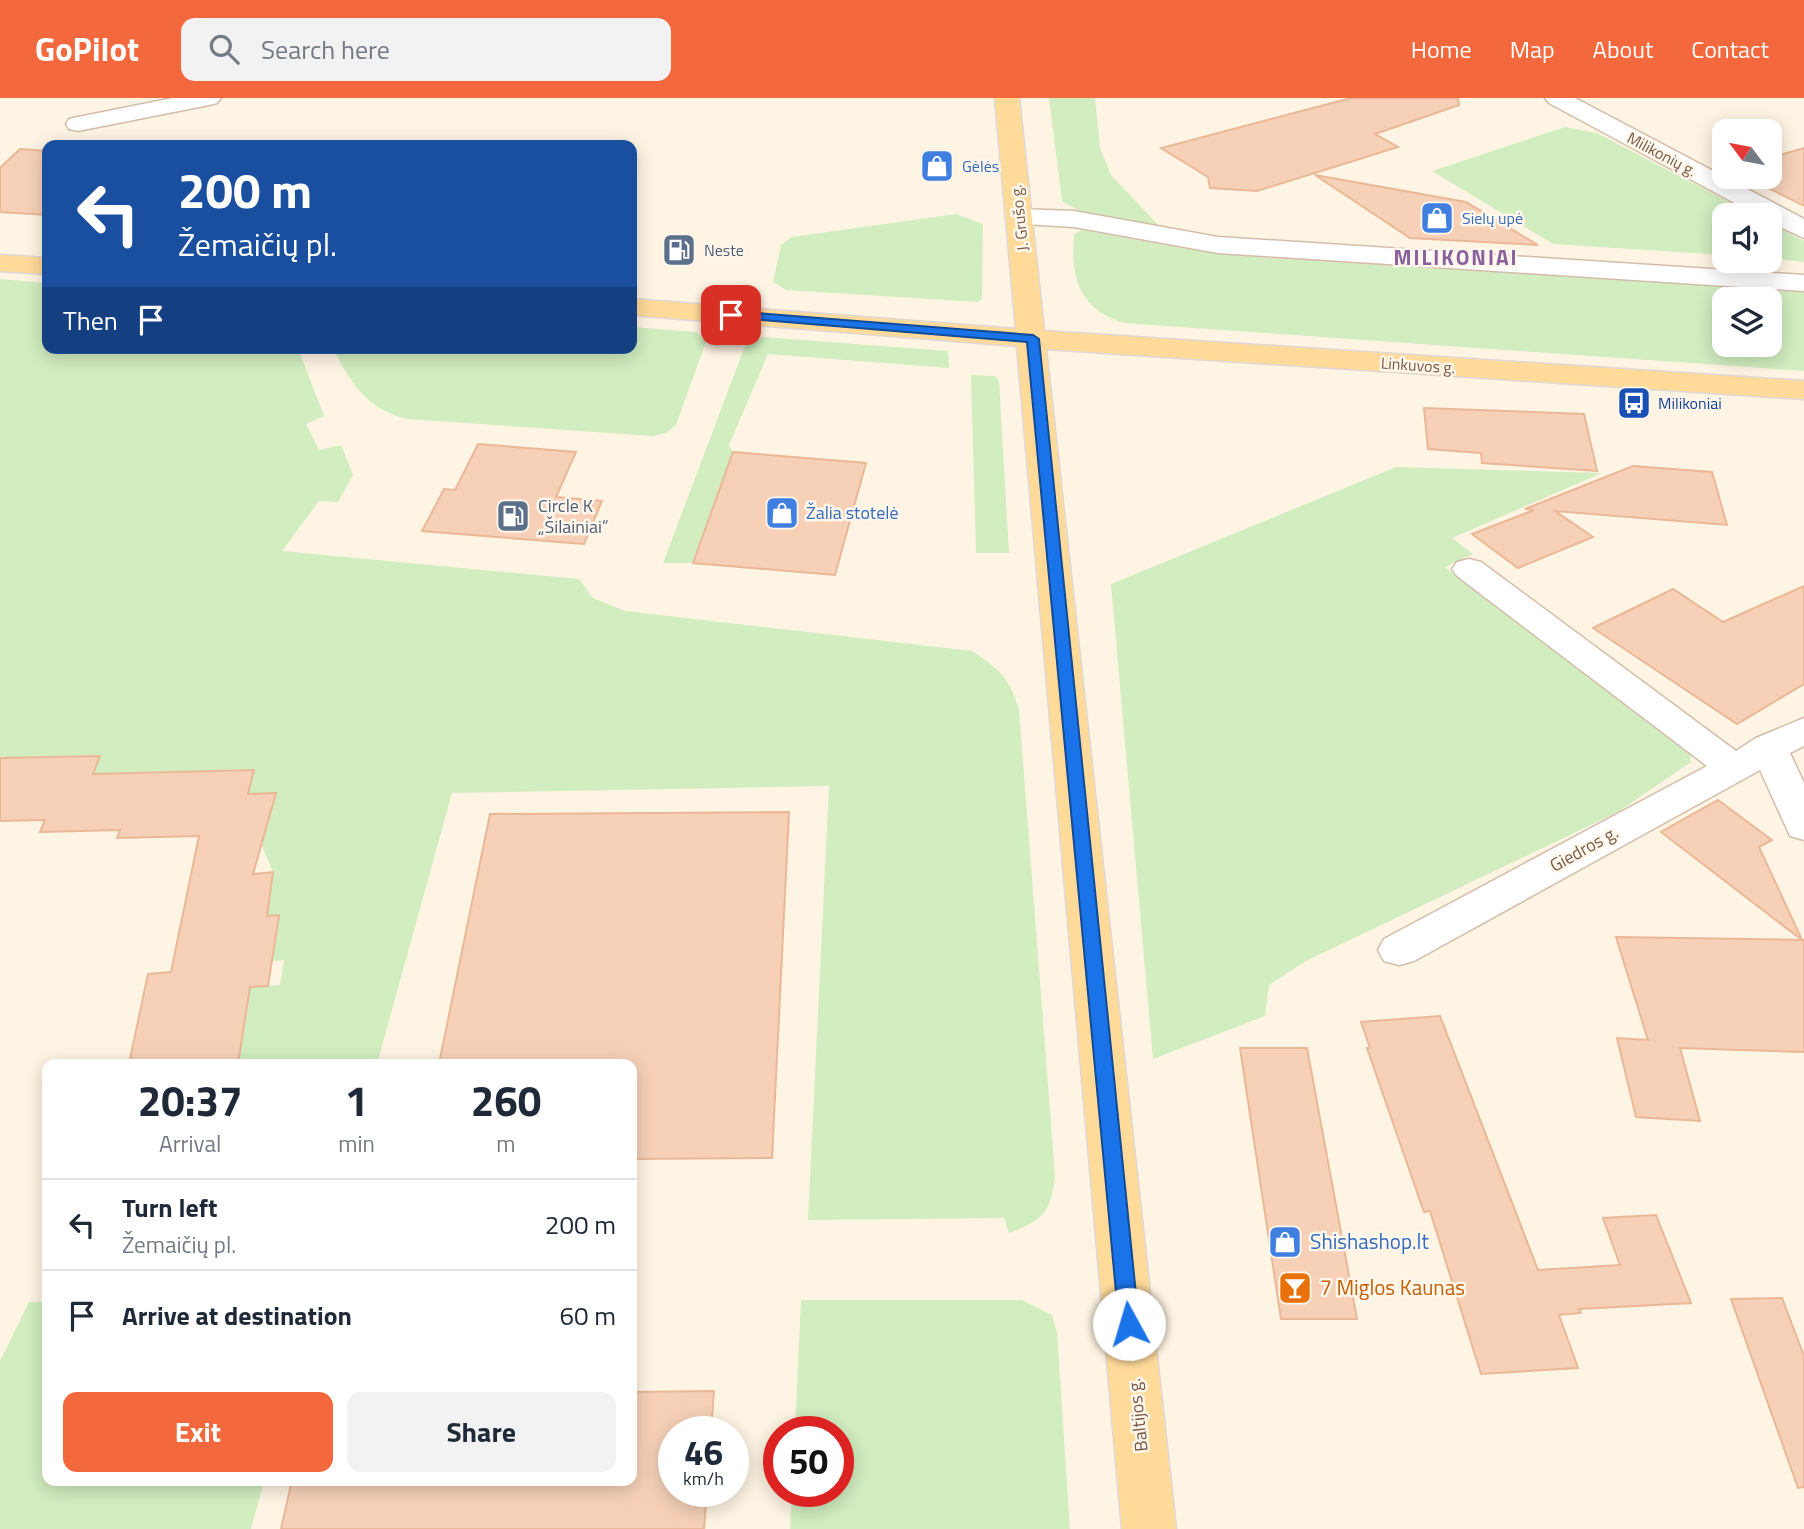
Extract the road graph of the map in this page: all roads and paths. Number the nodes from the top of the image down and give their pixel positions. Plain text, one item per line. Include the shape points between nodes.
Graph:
1 (209, 98) edge
2 (1007, 98) edge
3 (1557, 98) edge
4 (78, 124) dead end
5 (1018, 216) junction
6 (1804, 230) edge
7 (0, 263) edge
8 (42, 266) edge
9 (1804, 284) edge
10 (637, 307) edge
11 (1033, 339) junction
12 (1804, 390) edge
13 (1469, 569) dead end
14 (1804, 730) edge
15 (1769, 747) junction
16 (1733, 766) junction
17 (1804, 826) edge
18 (1399, 950) dead end
19 (1149, 1529) edge

1 - 4 street
2 - 5 main road, J. Grušo g.
3 - 6 street, Milikonių g.
5 - 9 street via 1074,219 1218,245
5 - 11 main road, J. Grušo g.
7 - 8 main road
10 - 11 main road, Linkuvos g.
11 - 12 main road, Linkuvos g.
11 - 19 main road, Baltijos g.
13 - 16 street
14 - 15 street, Giedros g.
15 - 16 street, Giedros g.
15 - 17 street
16 - 18 street, Giedros g.

